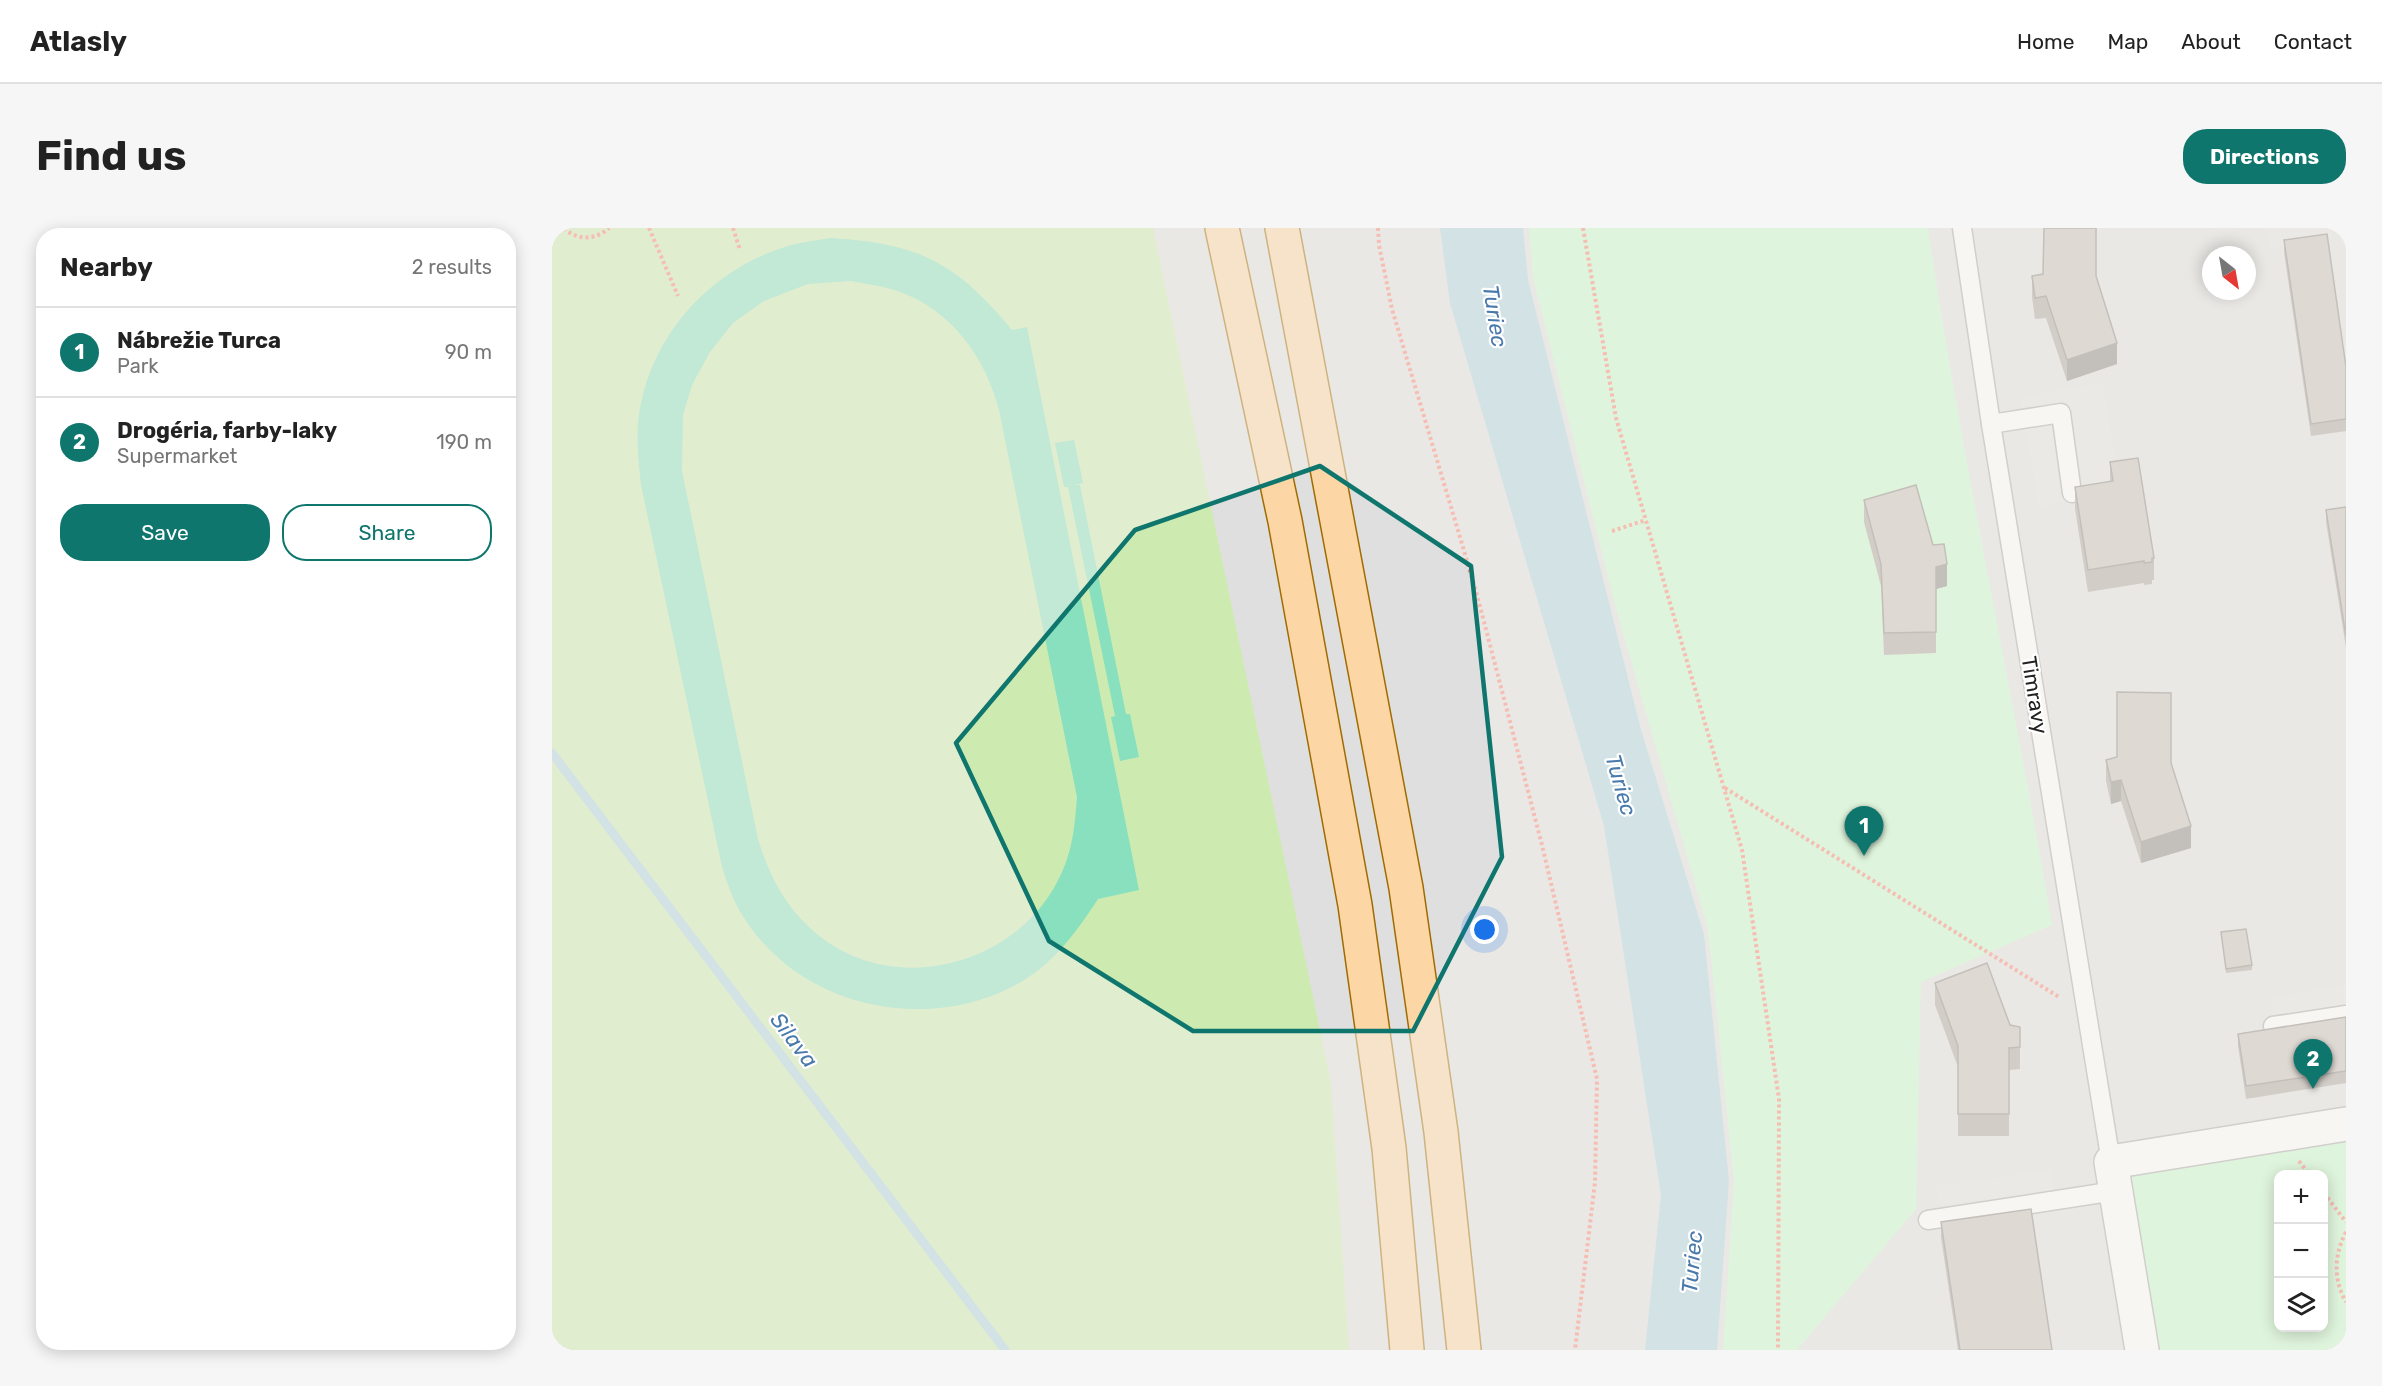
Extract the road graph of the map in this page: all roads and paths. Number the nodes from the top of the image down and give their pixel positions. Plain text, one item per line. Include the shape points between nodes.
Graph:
1 (564, 228) edge
2 (609, 228) edge
3 (649, 228) edge
4 (733, 228) edge
5 (1222, 228) edge
6 (1282, 228) edge
7 (1378, 228) edge
8 (1583, 228) edge
9 (1962, 228) edge
10 (740, 250) dead end
11 (678, 296) dead end
12 (1991, 424) junction
13 (2072, 493) dead end
14 (1646, 520) junction
15 (1612, 531) dead end
16 (1724, 788) junction
17 (2086, 1014) junction
18 (2346, 1015) edge
19 (2272, 1026) edge
20 (2346, 1124) edge
21 (2113, 1176) junction
22 (2328, 1198) edge
23 (1928, 1220) dead end
24 (2346, 1222) edge
25 (2346, 1232) edge
26 (2346, 1302) edge
27 (1407, 1350) edge
28 (1464, 1350) edge
29 (1575, 1350) edge
30 (1778, 1350) edge
31 (2142, 1350) edge

1 - 2 path via 577,237 588,238
3 - 11 path
4 - 10 path
5 - 27 main road via 1285,521 1355,904 1389,1148
6 - 28 main road via 1406,888 1441,1132
7 - 29 path via 1392,309 1482,614 1597,1079 1595,1182
8 - 14 path via 1616,418
9 - 12 lane, Timravy
12 - 13 lane via 2061,413
12 - 17 lane, Timravy
14 - 15 path
14 - 16 path
16 - 17 path
16 - 30 path via 1742,850 1779,1099
17 - 21 lane, Timravy
18 - 19 lane
20 - 21 street
21 - 23 lane
21 - 31 street
22 - 24 path
25 - 26 path via 2336,1263 2337,1279

